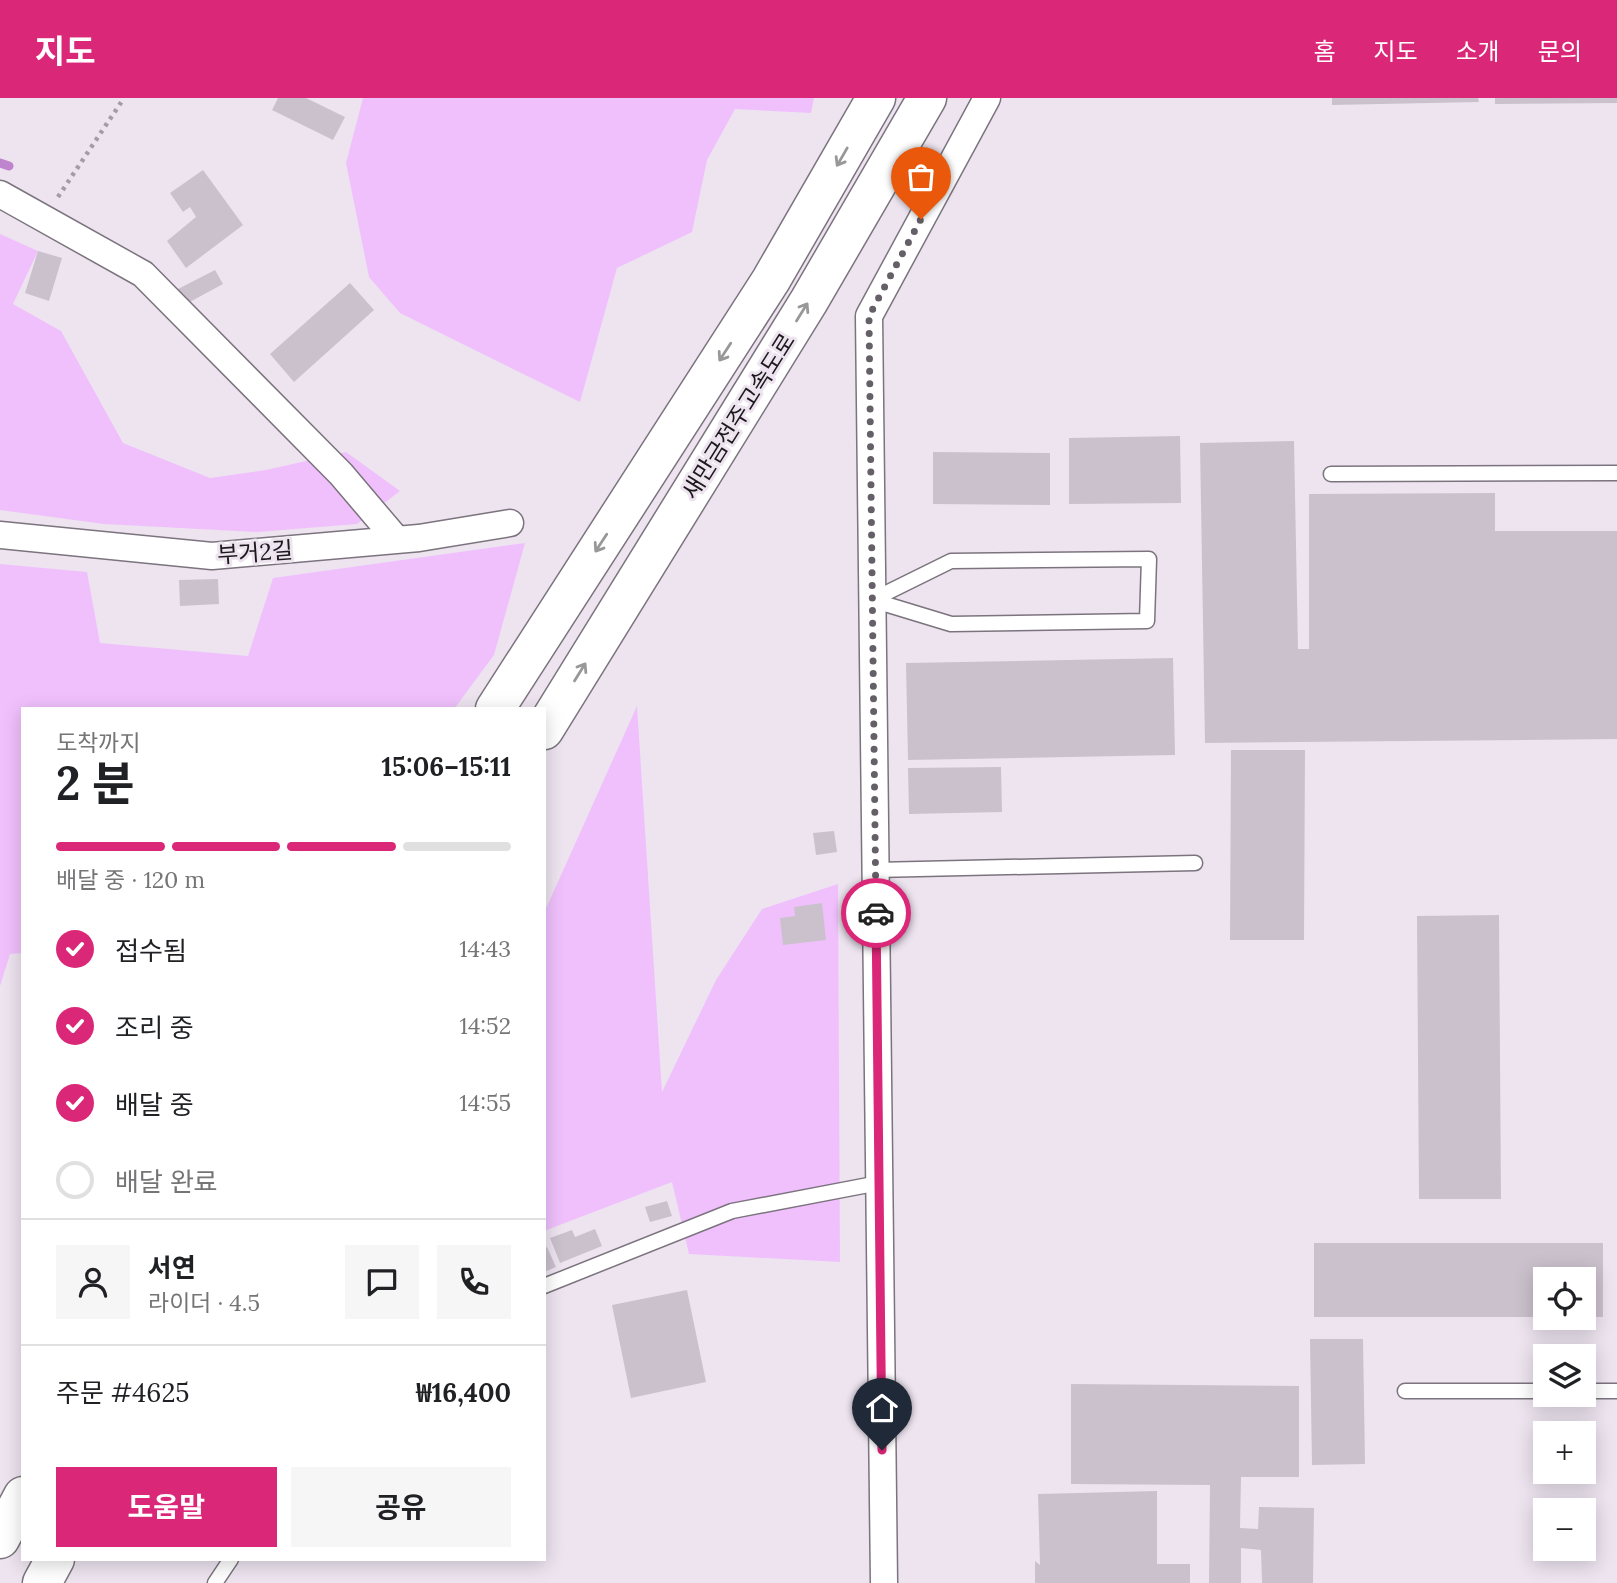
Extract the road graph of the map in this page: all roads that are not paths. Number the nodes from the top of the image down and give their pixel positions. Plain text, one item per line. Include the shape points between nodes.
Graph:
1 (876, 98) edge
2 (927, 98) edge
3 (987, 98) edge
4 (0, 194) edge
5 (1617, 473) edge
6 (1331, 474) dead end
7 (510, 523) dead end
8 (0, 535) edge
9 (397, 540) junction
10 (872, 600) junction
11 (496, 707) edge
12 (546, 727) edge
13 (1195, 863) dead end
14 (875, 870) junction
15 (879, 1183) junction
16 (546, 1285) edge
17 (1405, 1391) dead end
18 (1533, 1391) edge
19 (1596, 1391) edge
20 (1617, 1391) edge
21 (21, 1500) edge
22 (0, 1539) edge
23 (54, 1561) edge
24 (229, 1561) edge
25 (42, 1583) edge
26 (215, 1583) edge
27 (884, 1583) edge

1 -> 11 highway, 새만금전주고속도로 via 771,280
12 -> 2 highway, 새만금전주고속도로 via 809,301
3 - 10 street via 869,316
4 - 9 street via 143,274 341,474
5 - 6 lane
7 - 9 street, 부거2길
8 - 9 street, 부거2길 via 212,556
10 - 10 lane via 951,561 1149,559 1147,621 951,624
10 - 14 street
13 - 14 lane
14 - 15 street
15 - 16 lane via 732,1211
15 - 27 street
17 - 18 lane
19 - 20 lane
21 - 22 highway
23 - 25 highway
24 - 26 lane

